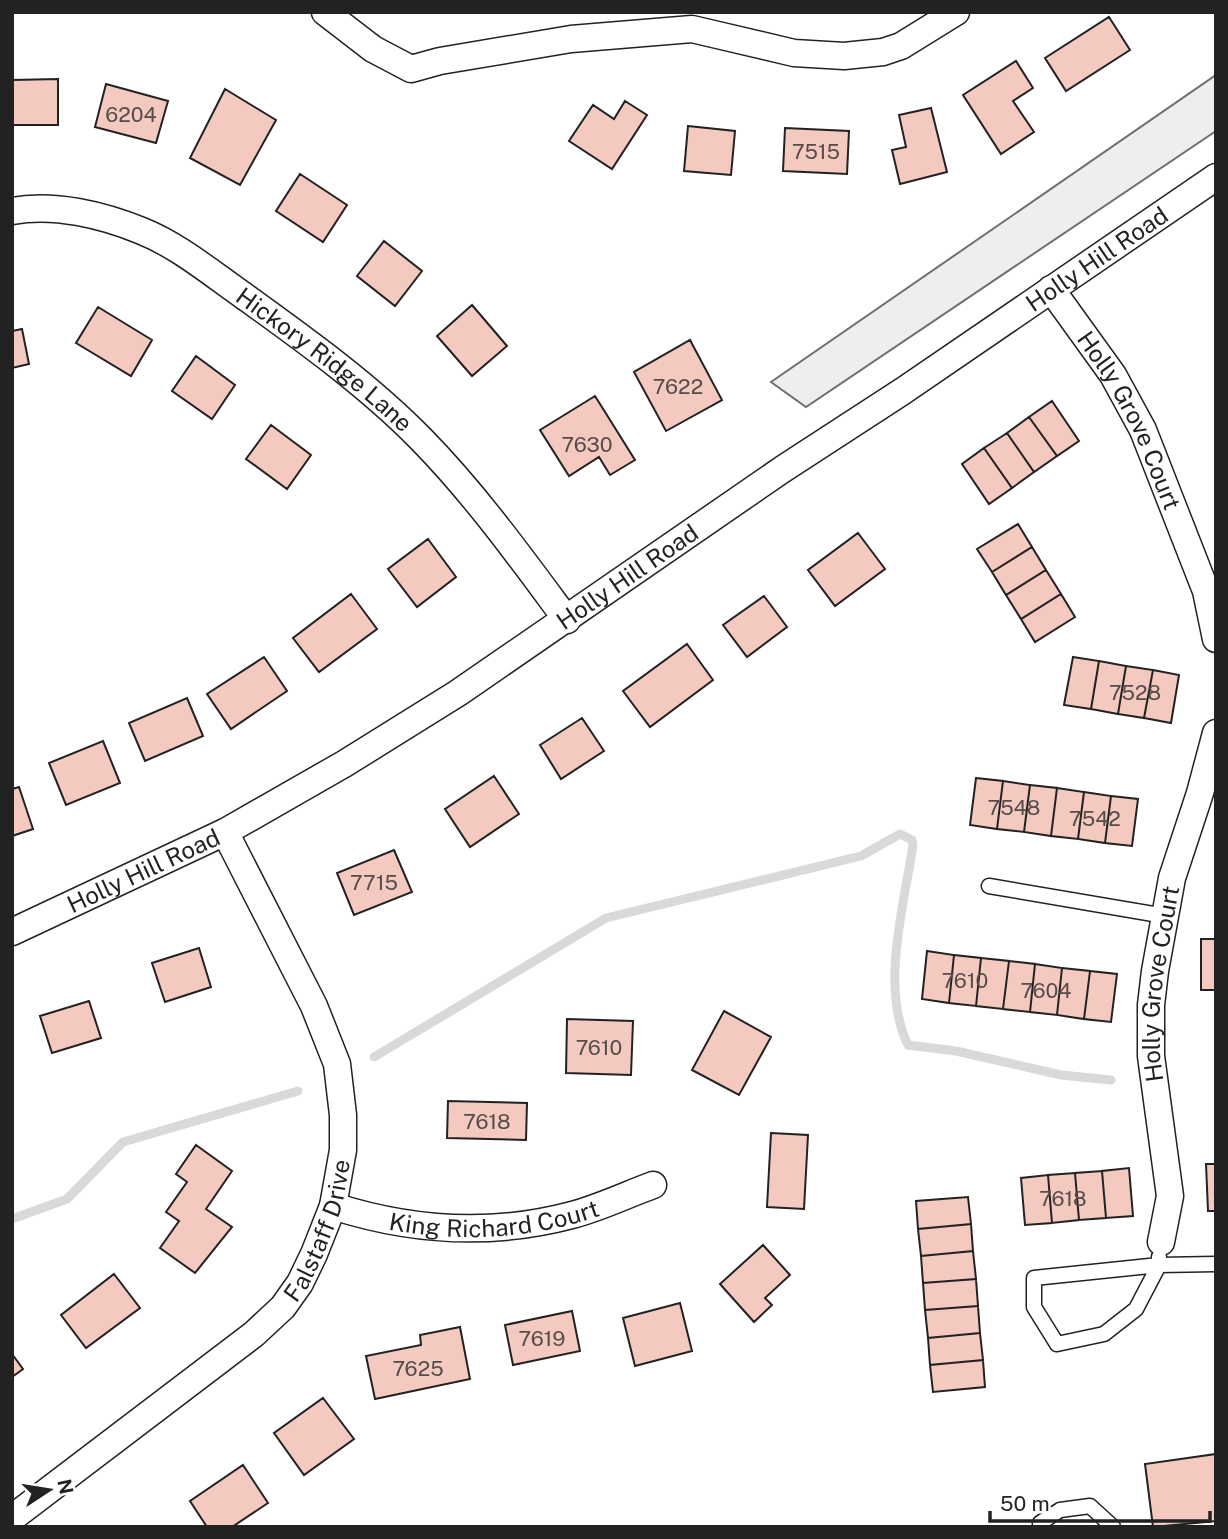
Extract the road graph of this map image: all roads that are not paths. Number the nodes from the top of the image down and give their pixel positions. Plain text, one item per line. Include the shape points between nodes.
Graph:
1 (325, 12) edge
2 (956, 12) edge
3 (1216, 177) edge
4 (12, 211) edge
5 (1051, 289) junction
6 (567, 620) junction
7 (1216, 639) edge
8 (1216, 733) edge
9 (225, 832) junction
10 (989, 886) dead end
11 (1165, 916) junction
12 (12, 932) edge
13 (653, 1185) dead end
14 (333, 1206) junction
15 (1160, 1253) junction
16 (1216, 1264) edge
17 (12, 1518) edge
18 (1040, 1523) dead end
19 (1113, 1527) edge

1 - 2 street via 373,49 411,69 570,38 692,29 793,53 844,56 883,52
3 - 5 street, Holly Hill Road
4 - 6 street, Hickory Ridge Lane via 64,211 141,231 177,248 293,332 422,440 497,526
5 - 6 street, Holly Hill Road
5 - 7 street, Holly Grove Court via 1113,375 1143,430 1206,591
6 - 9 street, Holly Hill Road via 344,765
8 - 11 street, Holly Grove Court
9 - 12 street, Holly Hill Road
9 - 14 street, Falstaff Drive via 314,1006 337,1064 343,1150
10 - 11 lane
11 - 15 street, Holly Grove Court via 1151,1005 1151,1056 1170,1196
13 - 14 street, King Richard Court via 575,1214 524,1226 426,1226
14 - 17 street, Falstaff Drive via 300,1283 273,1316
15 - 15 lane via 1136,1309 1104,1334 1058,1344 1034,1307 1034,1278
15 - 16 lane
18 - 19 lane via 1060,1510 1090,1506

